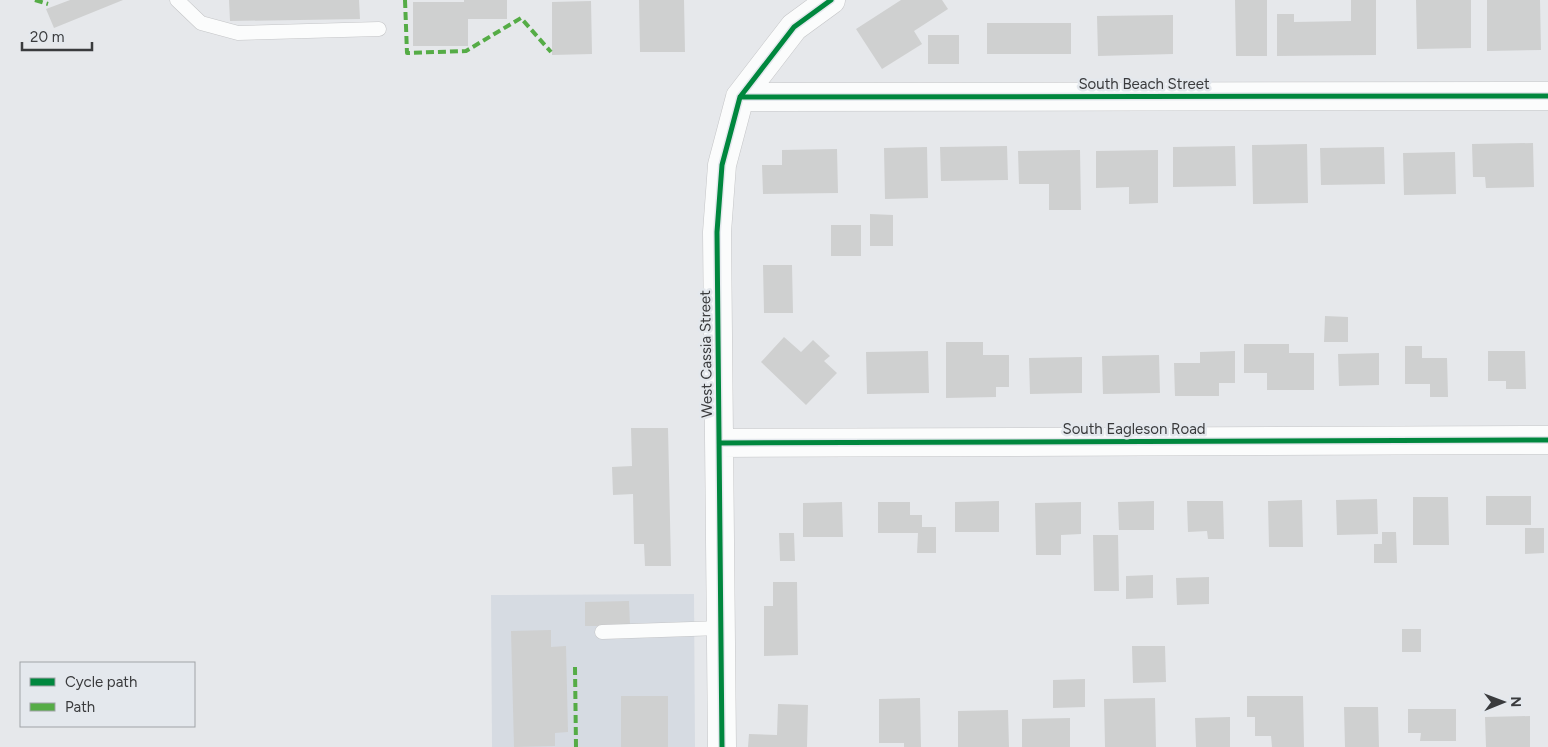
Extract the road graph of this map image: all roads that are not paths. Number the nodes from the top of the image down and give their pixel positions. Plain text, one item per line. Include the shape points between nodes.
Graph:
1 (177, 0) edge
2 (831, 0) edge
3 (379, 29) dead end
4 (1548, 96) edge
5 (740, 97) junction
6 (1548, 440) edge
7 (720, 443) junction
8 (721, 628) junction
9 (602, 632) dead end
10 (722, 747) edge

1 - 3 lane via 201,23 238,33
2 - 5 street, West Cassia Street via 794,27
4 - 5 street, South Beach Street
5 - 7 street, West Cassia Street via 722,165 718,223
6 - 7 street, South Eagleson Road
7 - 8 street, West Cassia Street
8 - 9 lane
8 - 10 street, West Cassia Street

